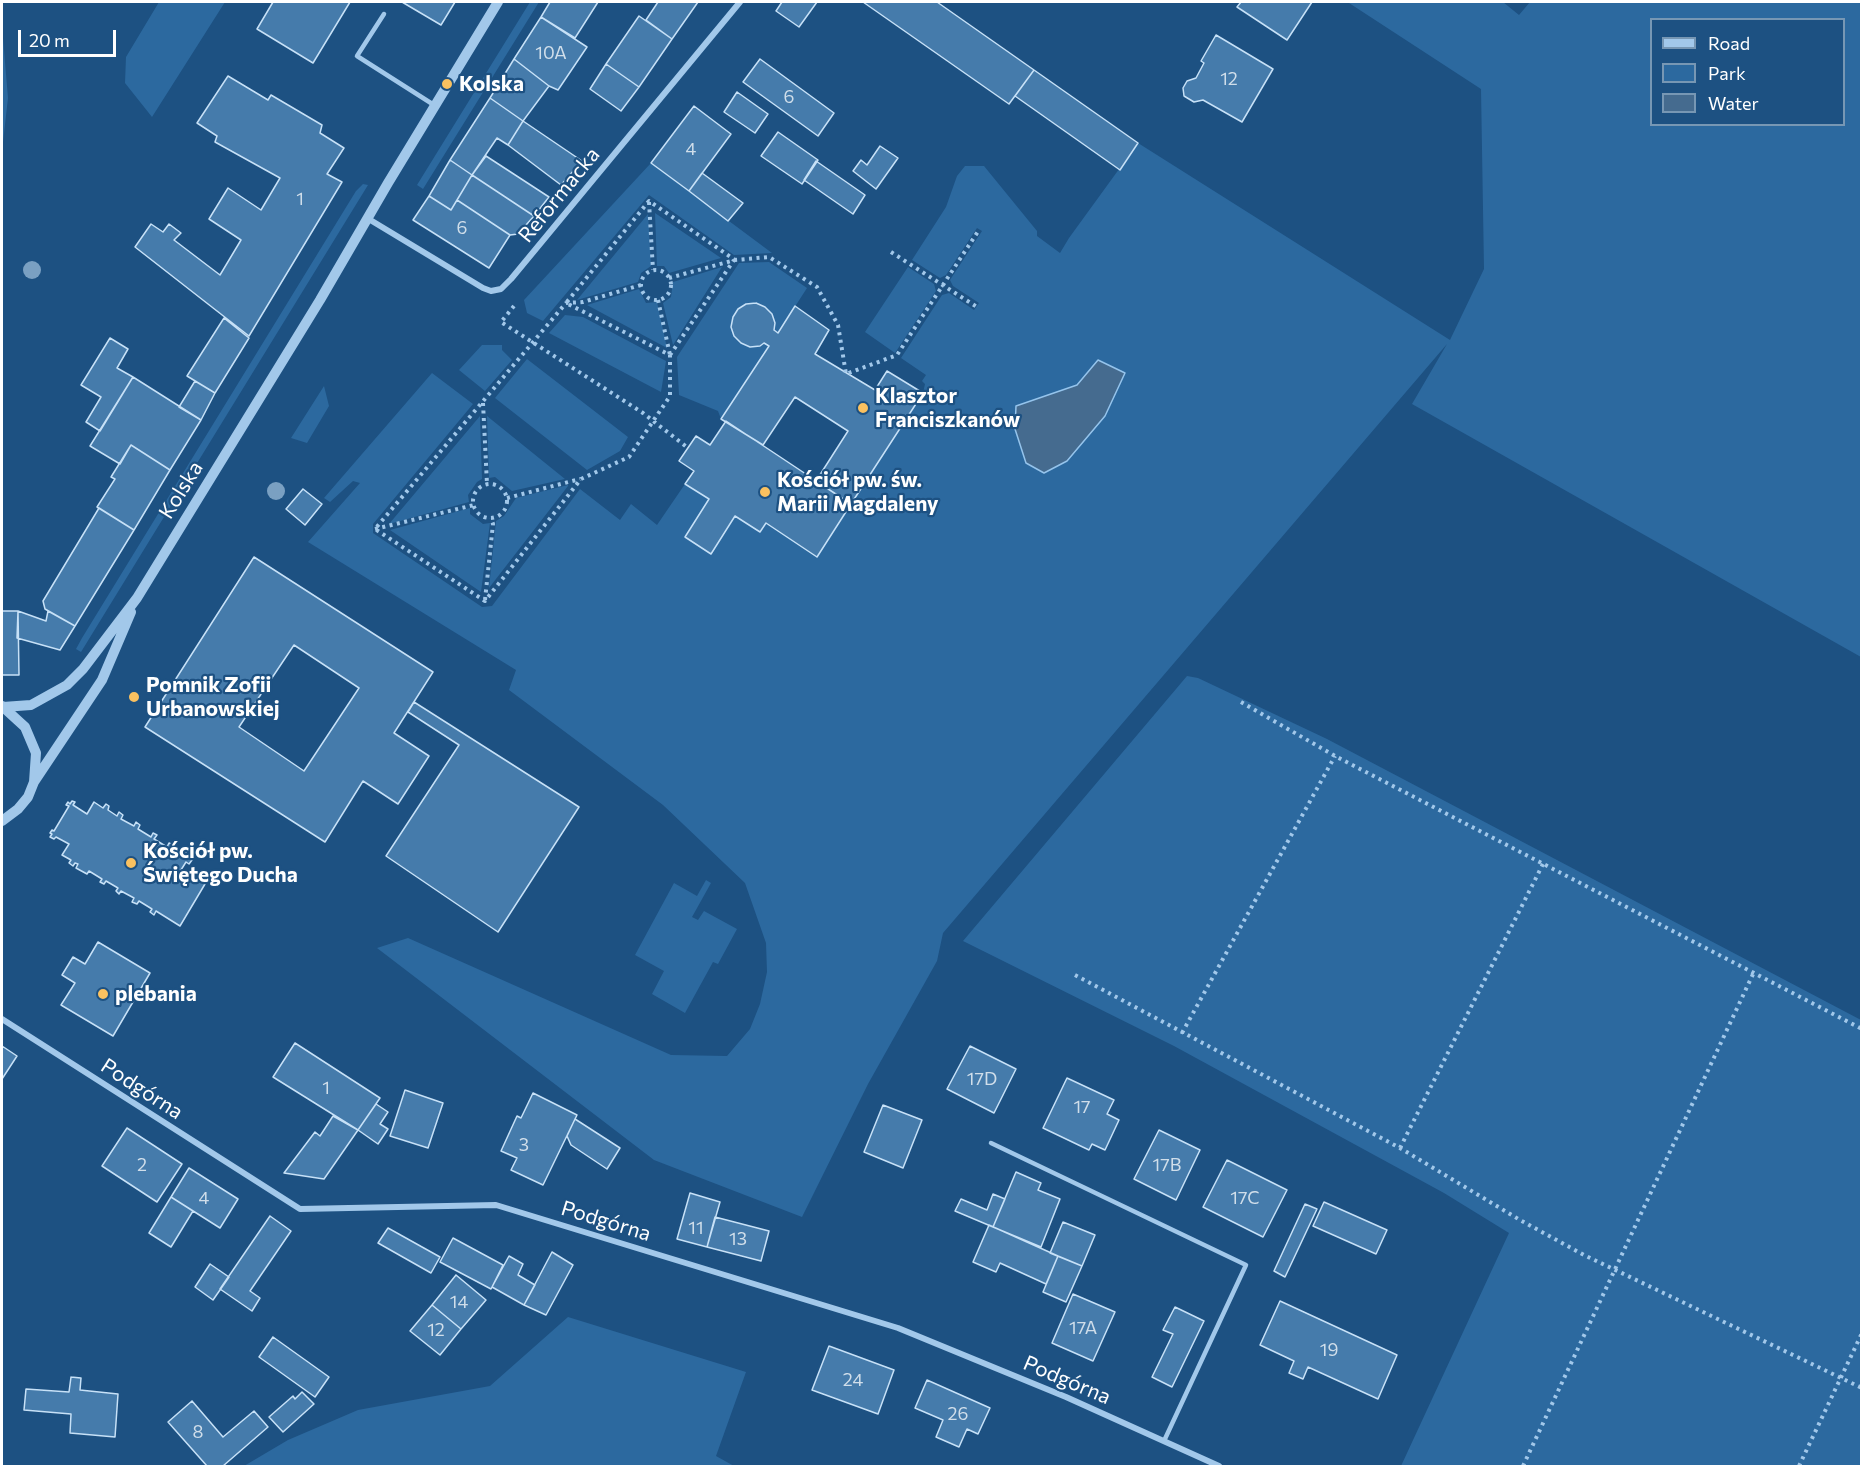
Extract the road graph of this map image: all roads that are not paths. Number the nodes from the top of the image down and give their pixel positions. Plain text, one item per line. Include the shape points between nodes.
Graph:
1 (498, 2) edge
2 (740, 2) edge
3 (384, 14) dead end
4 (434, 105) junction
5 (367, 218) junction
6 (137, 598) junction
7 (2, 707) edge
8 (34, 782) junction
9 (18, 809) junction
10 (2, 821) edge
11 (2, 829) edge
12 (2, 1019) edge
13 (991, 1143) dead end
14 (1164, 1441) junction
15 (1219, 1467) edge

1 - 4 street, Kolska
2 - 5 street, Reformacka via 501,289 483,288
3 - 4 lane via 357,56
4 - 5 street, Kolska
5 - 6 street, Kolska
6 - 7 street, Kolska via 67,685 31,705
6 - 8 street, Kolska via 102,680
7 - 8 street via 25,726 36,753
8 - 9 street, Kolska
9 - 10 street
9 - 11 street
12 - 14 street, Podgórna via 300,1209 496,1206 898,1328
13 - 14 lane via 1246,1265
14 - 15 street, Podgórna

